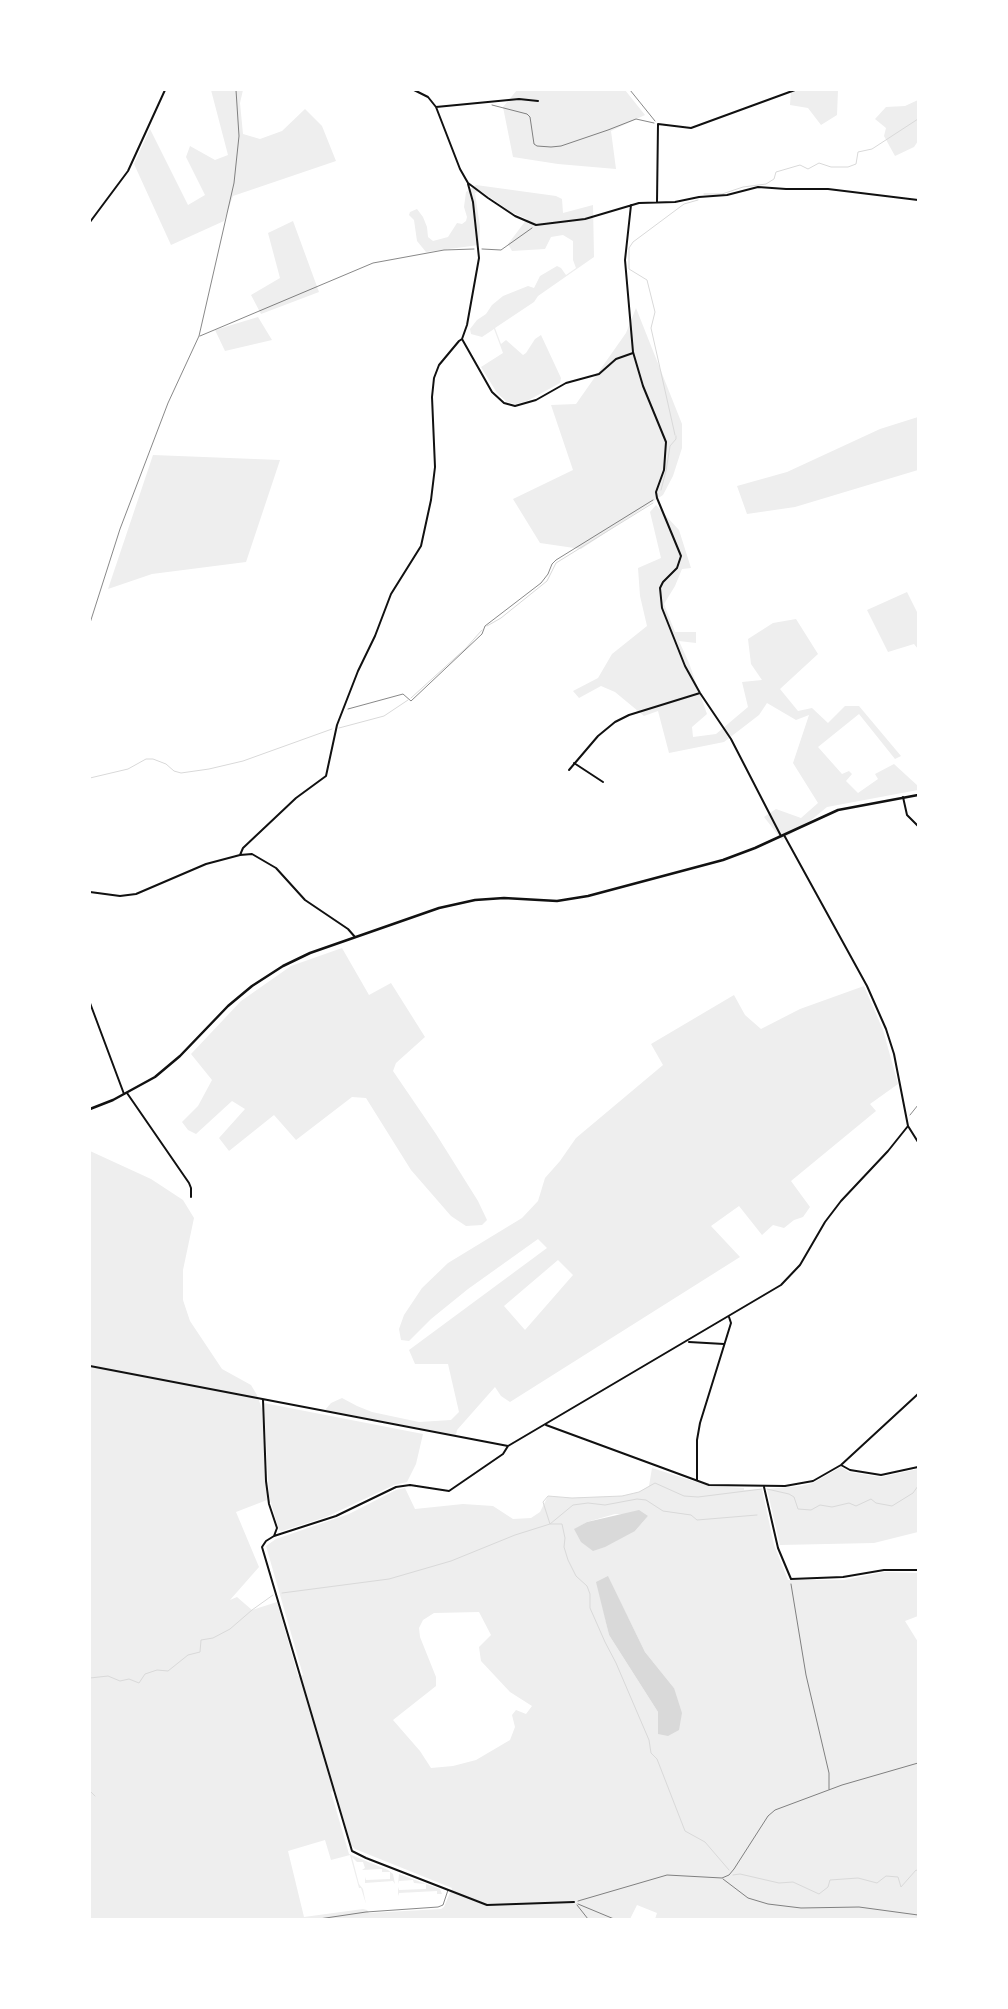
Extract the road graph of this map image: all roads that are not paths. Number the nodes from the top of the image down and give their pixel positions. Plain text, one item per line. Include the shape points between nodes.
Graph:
1 (165, 90) edge
2 (414, 90) edge
3 (795, 90) edge
4 (538, 101) dead end
5 (436, 107) junction
6 (468, 183) junction
7 (918, 200) edge
8 (657, 202) junction
9 (631, 205) junction
10 (90, 222) edge
11 (462, 339) junction
12 (633, 352) junction
13 (700, 693) junction
14 (574, 763) junction
15 (569, 770) dead end
16 (602, 782) dead end
17 (918, 794) edge
18 (903, 797) junction
19 (918, 826) edge
20 (782, 835) junction
21 (240, 855) junction
22 (90, 892) edge
23 (355, 937) junction
24 (90, 1003) edge
25 (125, 1093) junction
26 (90, 1109) edge
27 (908, 1126) junction
28 (918, 1142) edge
29 (191, 1198) dead end
30 (729, 1317) junction
31 (687, 1342) junction
32 (724, 1344) junction
33 (90, 1366) edge
34 (918, 1394) edge
35 (263, 1400) junction
36 (546, 1425) junction
37 (508, 1446) junction
38 (841, 1465) junction
39 (918, 1467) edge
40 (697, 1481) junction
41 (764, 1486) junction
42 (274, 1536) junction
43 (918, 1570) edge
44 (448, 1890) junction
45 (574, 1902) road end
46 (319, 1919) edge

1 - 10 street via 128,170
2 - 5 street via 428,97
3 - 8 street via 692,128 658,124
4 - 5 street via 525,98
5 - 6 street
6 - 9 street via 508,212 536,226 585,219
6 - 11 street via 473,202 478,267
7 - 8 street via 828,189 764,186 727,195
8 - 9 street
9 - 12 street via 625,260
11 - 12 street via 492,392 504,403 515,406 536,400 566,383 599,374 616,359
11 - 21 street via 439,365 434,378 435,467 422,546 391,594 363,658 342,710 326,776 296,798 243,848
12 - 13 street via 666,442 664,470 656,492 680,556 677,568 660,588 660,602 682,659
13 - 14 street via 615,722
13 - 20 street via 731,739
14 - 15 street
14 - 16 street
17 - 18 main road
18 - 19 street via 907,815
18 - 20 main road via 838,810
20 - 23 main road via 723,860 588,896 558,901 475,900 439,908
20 - 27 street via 867,986 886,1029
21 - 22 street via 184,872 136,894 120,896
21 - 23 street via 252,854 276,868 305,900
23 - 25 main road via 310,953 265,977 228,1006 166,1070
24 - 25 street
25 - 26 main road
25 - 29 street via 189,1183
27 - 28 street
27 - 30 street via 832,1212 791,1276 773,1291
30 - 31 street
30 - 32 street via 731,1323
31 - 32 street
31 - 36 street
32 - 40 street via 700,1423
33 - 35 street
34 - 38 street
35 - 37 street
35 - 42 street via 266,1482 277,1528
36 - 37 street
36 - 40 street
37 - 42 street via 503,1454 450,1491 410,1485 396,1487 336,1516
38 - 39 street via 850,1470 881,1475
38 - 41 street via 807,1482
40 - 41 street via 718,1486
41 - 43 street via 778,1548 791,1580 843,1577 884,1570
42 - 44 street via 262,1548 352,1851
44 - 45 street via 487,1905
44 - 46 lane via 441,1906

